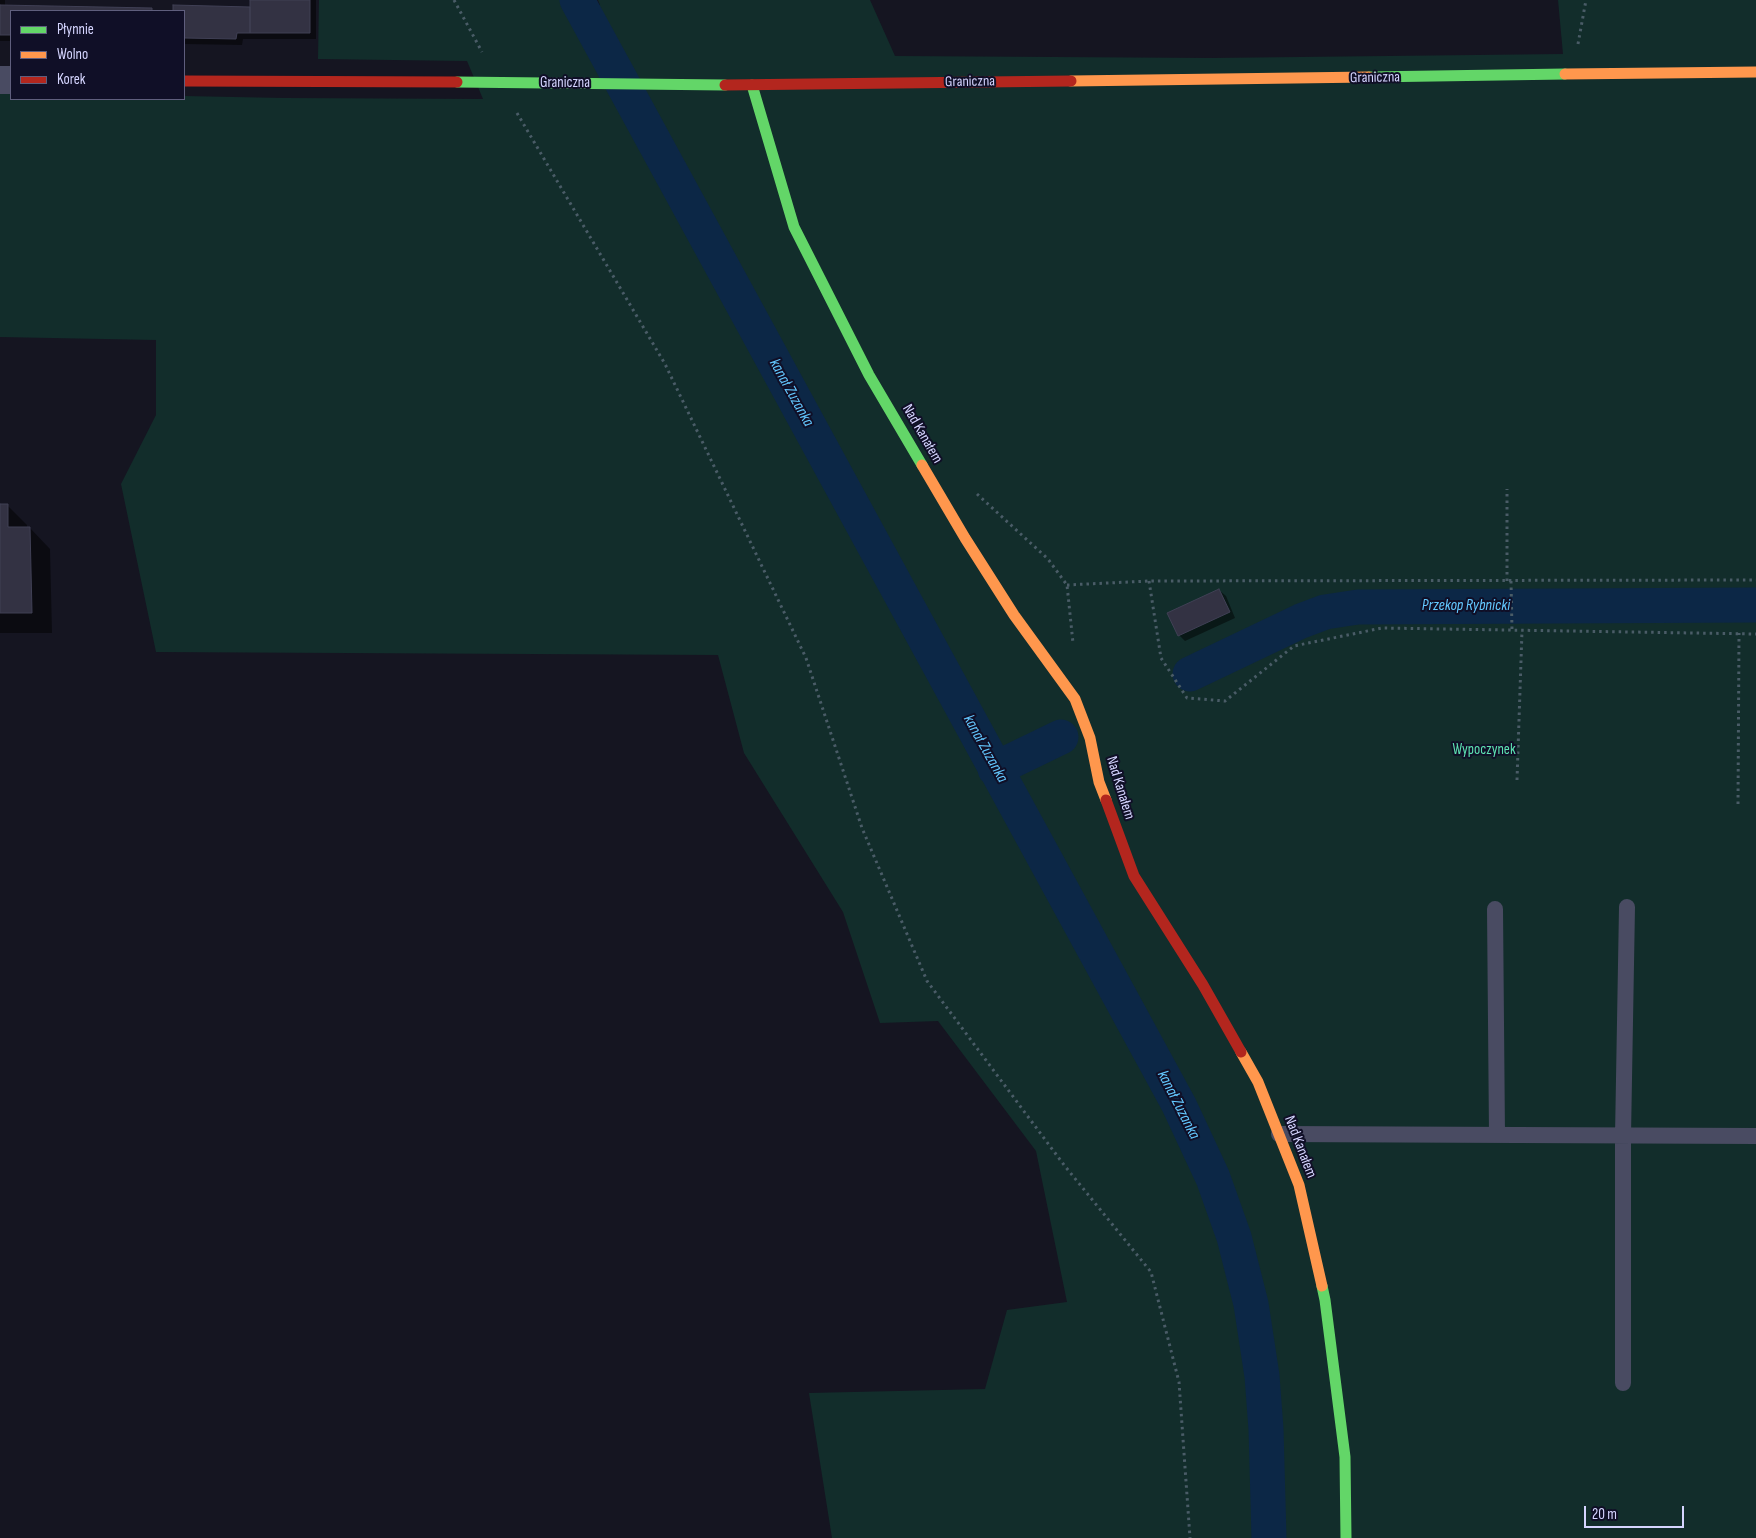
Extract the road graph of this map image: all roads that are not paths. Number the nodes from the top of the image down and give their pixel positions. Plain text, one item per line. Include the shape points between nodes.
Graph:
1 (1756, 72) edge
2 (185, 81) edge
3 (752, 85) junction
4 (1627, 907) dead end
5 (1495, 909) dead end
6 (1279, 1134) junction
7 (1497, 1135) junction
8 (1624, 1136) junction
9 (1756, 1136) edge
10 (1623, 1383) dead end
11 (1346, 1538) edge

1 - 3 street, Graniczna
2 - 3 street, Graniczna
3 - 6 street, Nad Kanałem via 794,227 869,375 965,538 1014,615 1075,699 1090,738 1099,782 1134,876 1258,1082
4 - 8 lane
5 - 7 lane
6 - 7 lane
6 - 11 street, Nad Kanałem via 1299,1185 1325,1300 1345,1457
7 - 8 lane
8 - 9 lane
8 - 10 lane

